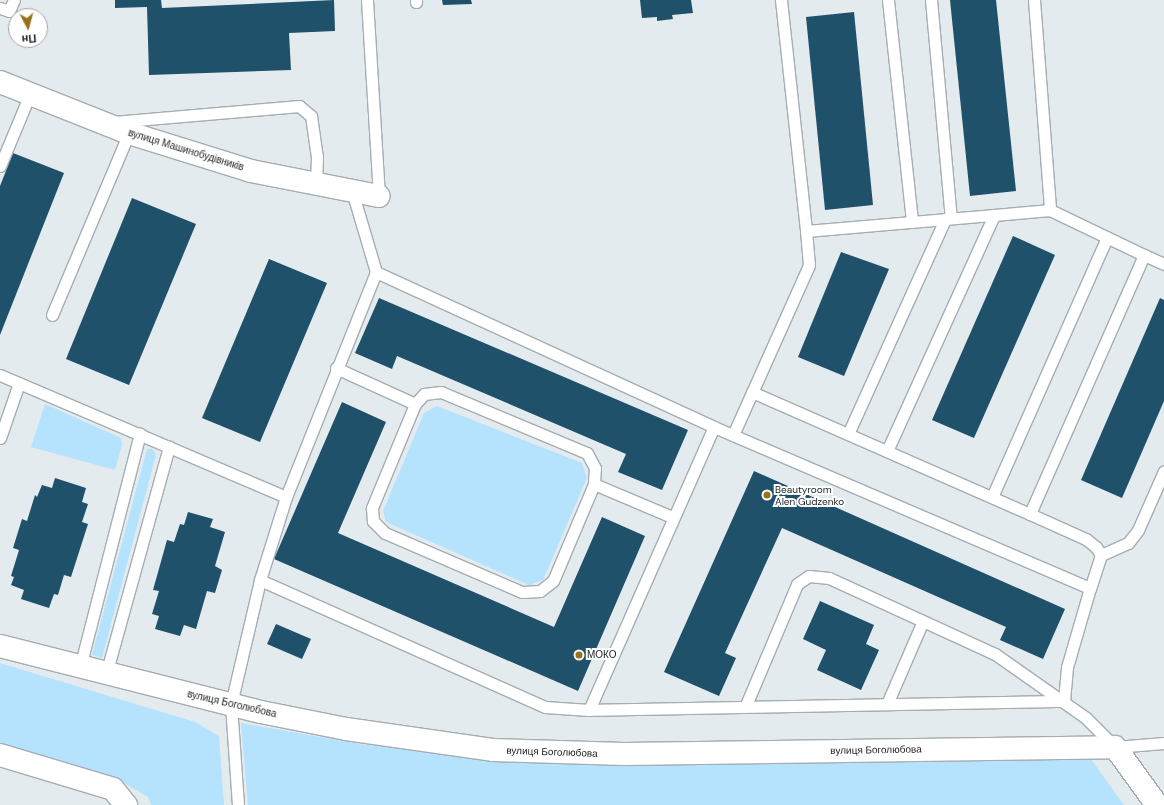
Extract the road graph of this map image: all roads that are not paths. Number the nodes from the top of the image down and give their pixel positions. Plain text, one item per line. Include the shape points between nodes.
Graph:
1 (14, 0) edge
2 (367, 0) edge
3 (781, 0) edge
4 (888, 0) edge
5 (930, 0) edge
6 (1034, 0) edge
7 (0, 8) edge
8 (0, 82) edge
9 (30, 94) junction
10 (103, 123) junction
11 (129, 133) junction
12 (0, 166) edge
13 (316, 184) junction
14 (352, 191) junction
15 (379, 196) joint
16 (1050, 210) junction
17 (994, 215) junction
18 (948, 219) junction
19 (912, 222) junction
20 (806, 231) junction
21 (1107, 237) junction
22 (1144, 255) junction
23 (1164, 264) edge
24 (376, 272) junction
25 (52, 315) dead end
26 (336, 368) junction
27 (0, 374) edge
28 (19, 383) junction
29 (752, 392) junction
30 (415, 404) junction
31 (714, 427) junction
32 (140, 434) junction
33 (848, 434) junction
34 (733, 435) junction
35 (0, 438) edge
36 (169, 446) junction
37 (887, 451) junction
38 (1164, 471) edge
39 (594, 484) junction
40 (286, 497) junction
41 (992, 497) junction
42 (1030, 514) junction
43 (672, 517) junction
44 (1102, 555) junction
45 (260, 580) junction
46 (1090, 588) junction
47 (923, 621) junction
48 (0, 646) edge
49 (80, 667) junction
50 (106, 674) junction
51 (1064, 701) junction
52 (230, 704) junction
53 (887, 704) junction
54 (746, 705) junction
55 (589, 710) junction
56 (1164, 742) edge
57 (1115, 747) junction
58 (0, 755) edge
59 (126, 805) edge
60 (238, 805) edge
61 (1157, 805) edge

1 - 7 lane via 9,11
2 - 15 lane
3 - 20 lane
4 - 19 lane
5 - 18 lane
6 - 16 lane
8 - 9 street, вулиця Машинобудівників
9 - 10 street, вулиця Машинобудівників
9 - 12 lane
10 - 11 street, вулиця Машинобудівників
10 - 13 lane via 299,106 311,116 317,157
11 - 13 street, вулиця Машинобудівників via 251,171
11 - 25 lane
13 - 14 street, вулиця Машинобудівників
14 - 15 street, вулиця Машинобудівників
14 - 24 lane
16 - 17 lane
16 - 21 lane
17 - 18 lane
17 - 37 lane
18 - 19 lane
18 - 33 lane
19 - 20 lane
20 - 29 lane via 809,265
21 - 22 lane
21 - 41 lane
22 - 23 lane
22 - 42 lane
24 - 26 lane
24 - 31 lane
26 - 30 lane
26 - 40 lane
27 - 28 lane
28 - 32 lane
28 - 35 lane
29 - 33 lane
29 - 34 lane
30 - 39 lane via 424,394 441,392 587,454 595,468
30 - 39 lane via 372,508 373,521 385,533 522,592 540,591 553,581
31 - 34 lane
31 - 43 lane
32 - 36 lane
32 - 49 lane
33 - 37 lane
34 - 46 lane
36 - 40 lane
36 - 50 lane
37 - 41 lane
38 - 44 lane via 1138,530 1128,543
39 - 43 lane
40 - 45 lane
41 - 42 lane
42 - 44 lane via 1086,539
43 - 55 lane
44 - 46 lane
45 - 52 lane
45 - 55 lane via 545,707
46 - 51 lane via 1067,667
47 - 51 lane via 995,654
47 - 53 lane
47 - 54 lane via 829,578 810,576 797,584
48 - 49 street, вулиця Боголюбова
49 - 50 street, вулиця Боголюбова
50 - 52 street, вулиця Боголюбова
51 - 53 lane
51 - 57 lane via 1086,718
52 - 57 street, вулиця Боголюбова via 346,729 494,750 624,754
52 - 60 lane
53 - 54 lane
54 - 55 lane
56 - 57 lane
57 - 61 street
58 - 59 street via 113,789

